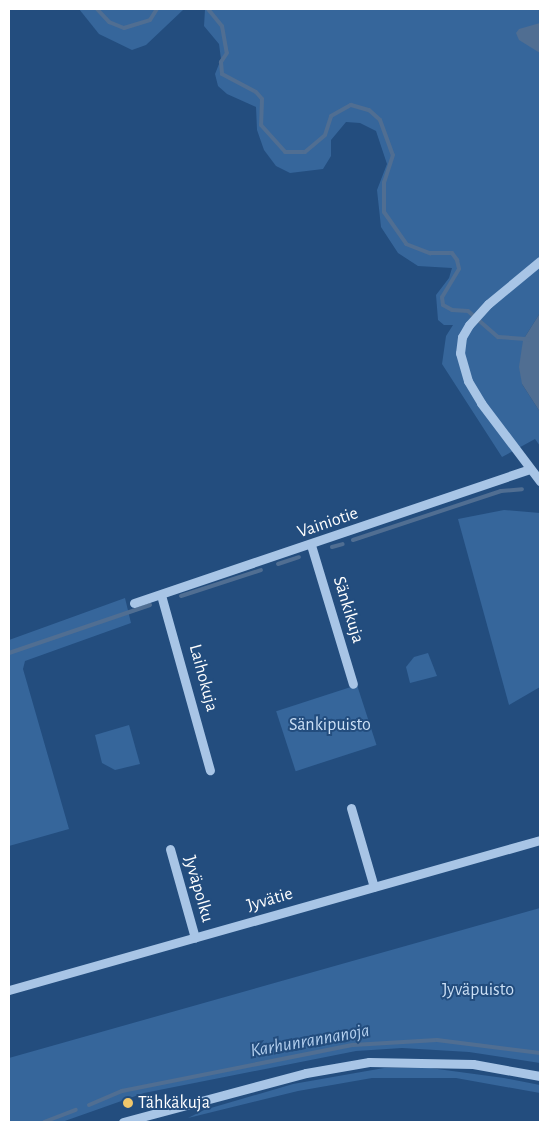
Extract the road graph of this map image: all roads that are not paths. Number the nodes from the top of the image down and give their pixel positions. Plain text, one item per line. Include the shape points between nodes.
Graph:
1 (540, 261) edge
2 (530, 469) junction
3 (540, 481) edge
4 (311, 545) junction
5 (161, 595) junction
6 (134, 603) dead end
7 (353, 684) dead end
8 (210, 770) dead end
9 (351, 808) dead end
10 (540, 840) edge
11 (170, 849) dead end
12 (374, 887) junction
13 (195, 938) junction
14 (9, 990) edge
15 (540, 1076) edge
16 (123, 1122) edge

1 - 2 street via 488,304 469,325 462,337 460,353 468,381
2 - 3 street
2 - 4 street, Vainiotie
4 - 5 street, Vainiotie
4 - 7 street, Sänkikuja
5 - 6 street, Vainiotie
5 - 8 street, Laihokuja
9 - 12 street
10 - 12 street, Jyvätie
11 - 13 street, Jyväpolku
12 - 13 street, Jyvätie
13 - 14 street, Jyvätie
15 - 16 street via 473,1064 369,1062 306,1073

